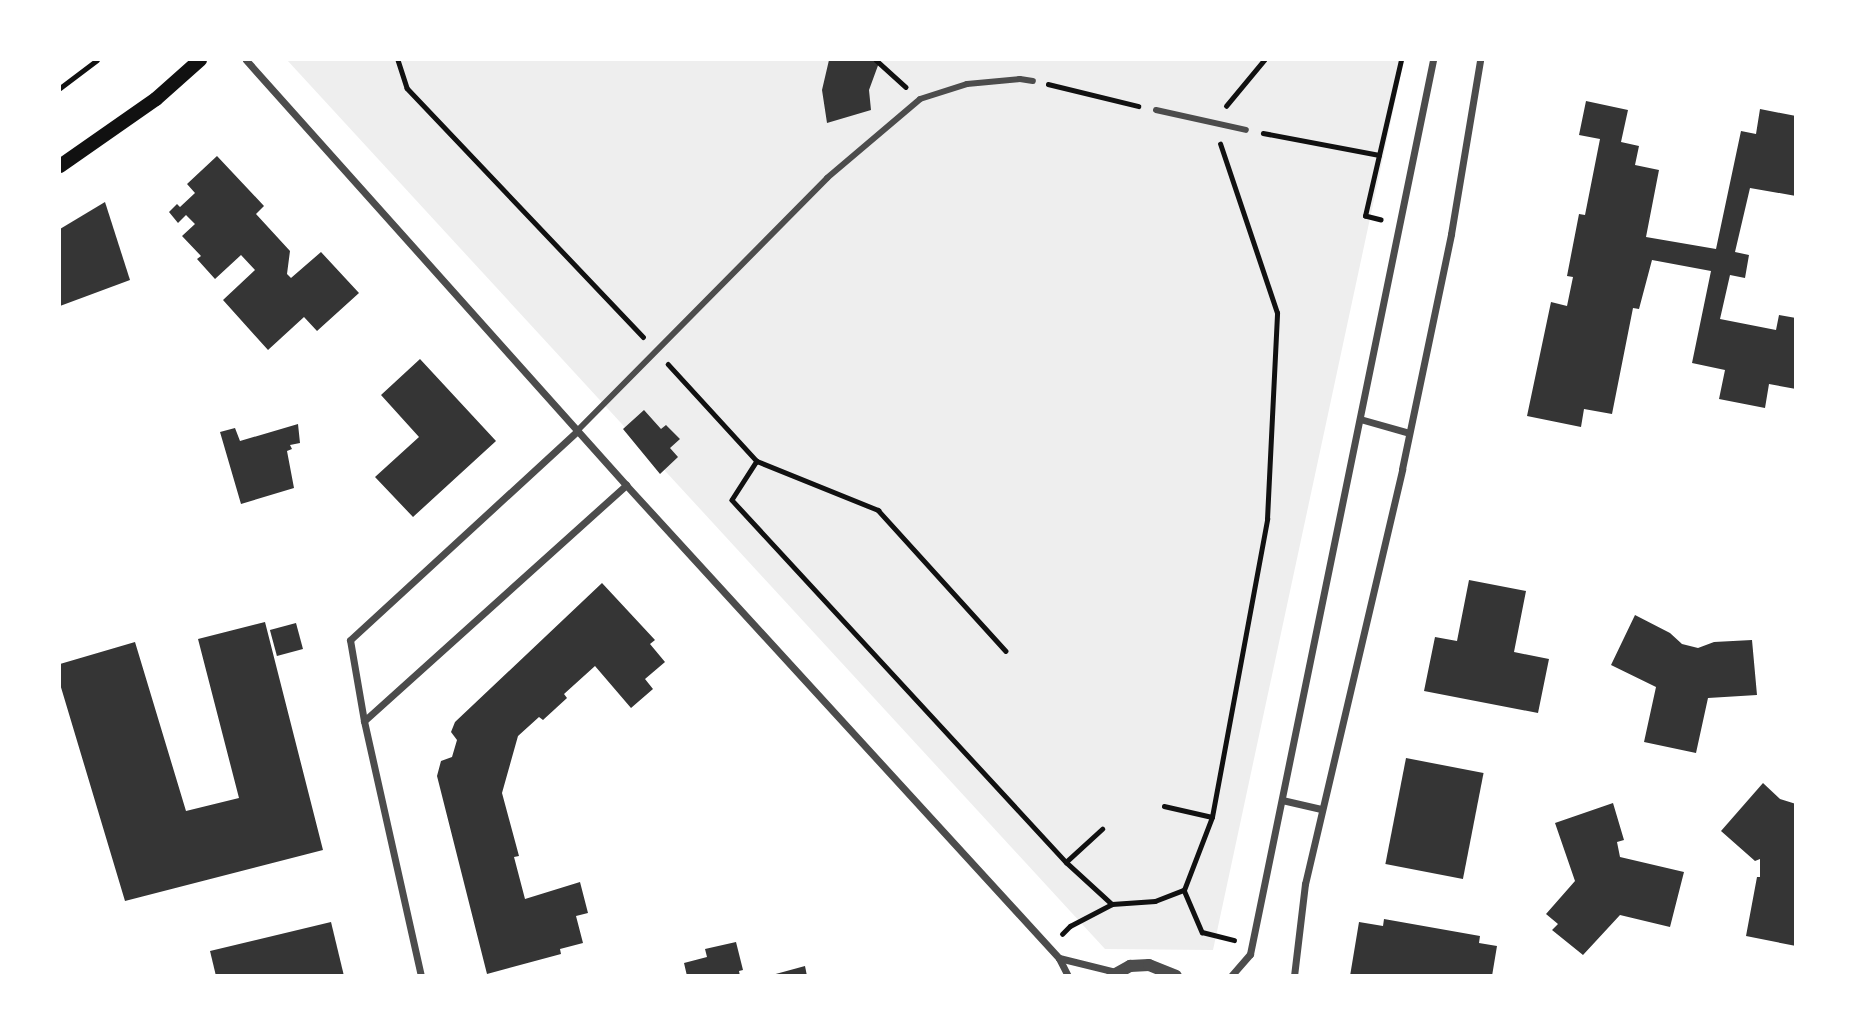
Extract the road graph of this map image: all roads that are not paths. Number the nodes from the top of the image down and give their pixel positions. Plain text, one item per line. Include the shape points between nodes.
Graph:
1 (200, 60) edge
2 (246, 60) edge
3 (1433, 60) edge
4 (1480, 60) edge
5 (1033, 81) road end
6 (1156, 110) road end
7 (1246, 130) road end
8 (60, 166) edge
9 (1360, 419) junction
10 (577, 430) junction
11 (1409, 433) junction
12 (626, 485) junction
13 (364, 721) junction
14 (1282, 800) junction
15 (1320, 809) junction
16 (1059, 958) junction
17 (1114, 974) edge
18 (421, 975) edge
19 (1069, 975) edge
20 (1175, 975) edge
21 (1231, 975) edge
22 (1294, 975) edge

1 - 8 main road via 156,99
2 - 10 street
3 - 9 street
4 - 11 street via 1451,234
5 - 10 street via 967,84 920,99 827,178
6 - 7 street
9 - 11 street
9 - 14 street
10 - 12 street
10 - 13 street via 350,640
11 - 15 street
12 - 13 street
12 - 16 street
13 - 18 street
14 - 15 street
14 - 21 street via 1250,954
15 - 22 street
16 - 17 street
16 - 19 street
17 - 20 street via 1149,964

